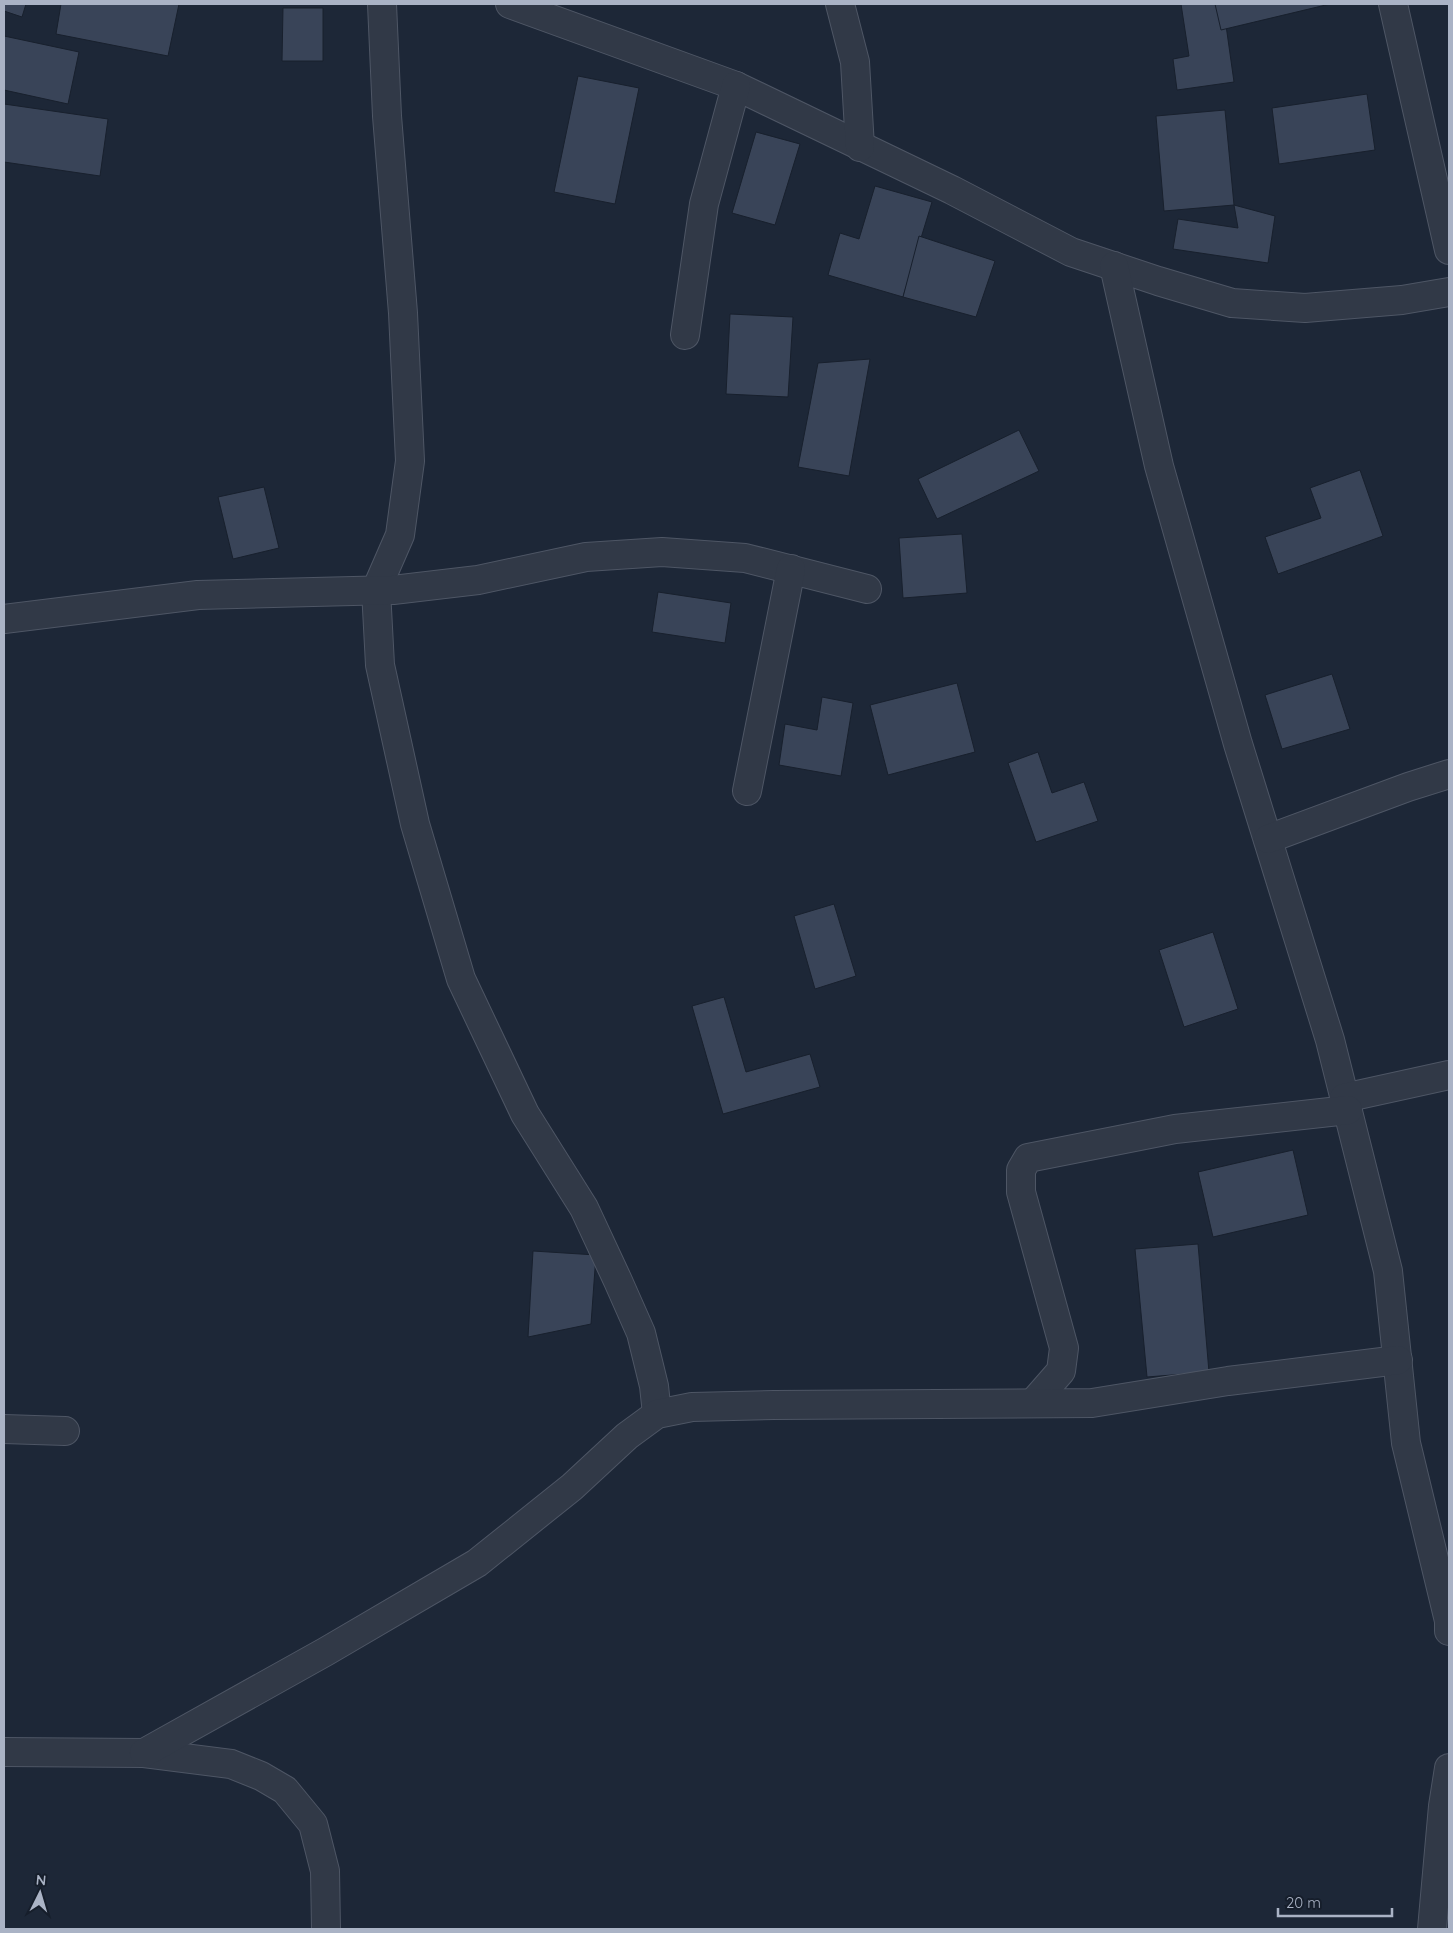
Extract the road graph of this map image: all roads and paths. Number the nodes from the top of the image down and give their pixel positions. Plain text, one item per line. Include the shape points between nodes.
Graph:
1 (382, 4) edge
2 (510, 4) edge
3 (840, 4) edge
4 (1393, 4) edge
5 (736, 86) junction
6 (860, 147) junction
7 (1449, 250) edge
8 (1114, 266) junction
9 (1449, 292) edge
10 (685, 336) dead end
11 (791, 569) junction
12 (867, 589) dead end
13 (376, 590) junction
14 (4, 619) edge
15 (1449, 774) edge
16 (747, 791) dead end
17 (1268, 839) junction
18 (1449, 1075) edge
19 (1346, 1104) junction
20 (1398, 1360) junction
21 (1033, 1403) junction
22 (657, 1414) junction
23 (4, 1429) edge
24 (65, 1431) dead end
25 (1449, 1631) edge
26 (4, 1752) edge
27 (144, 1753) junction
28 (1449, 1768) edge
29 (1446, 1810) edge
30 (326, 1929) edge
31 (1432, 1929) edge

1 - 13 street via 410,460 400,534
2 - 5 street
3 - 6 street via 855,62
4 - 7 street
5 - 6 street
5 - 10 street via 704,204
6 - 8 street via 1071,252
8 - 9 street via 1241,304 1305,308 1402,300
8 - 17 street via 1159,466
11 - 12 street
11 - 13 street via 745,558 662,552 586,557 478,580
11 - 16 street
13 - 14 street via 198,596
13 - 22 street via 382,674 415,824 461,979 525,1114 584,1208 614,1273 641,1333
15 - 17 street
17 - 19 street via 1330,1040
18 - 19 street
19 - 20 street via 1388,1272
19 - 21 street via 1175,1129 1028,1158 1021,1170 1021,1192 1064,1348 1060,1370
20 - 21 street via 1228,1381 1092,1403
20 - 25 street via 1406,1443
21 - 22 street via 692,1407
22 - 27 street via 477,1563
23 - 24 street
26 - 27 street
27 - 30 street via 231,1764 285,1790 313,1824 325,1871
28 - 29 street
29 - 31 street

